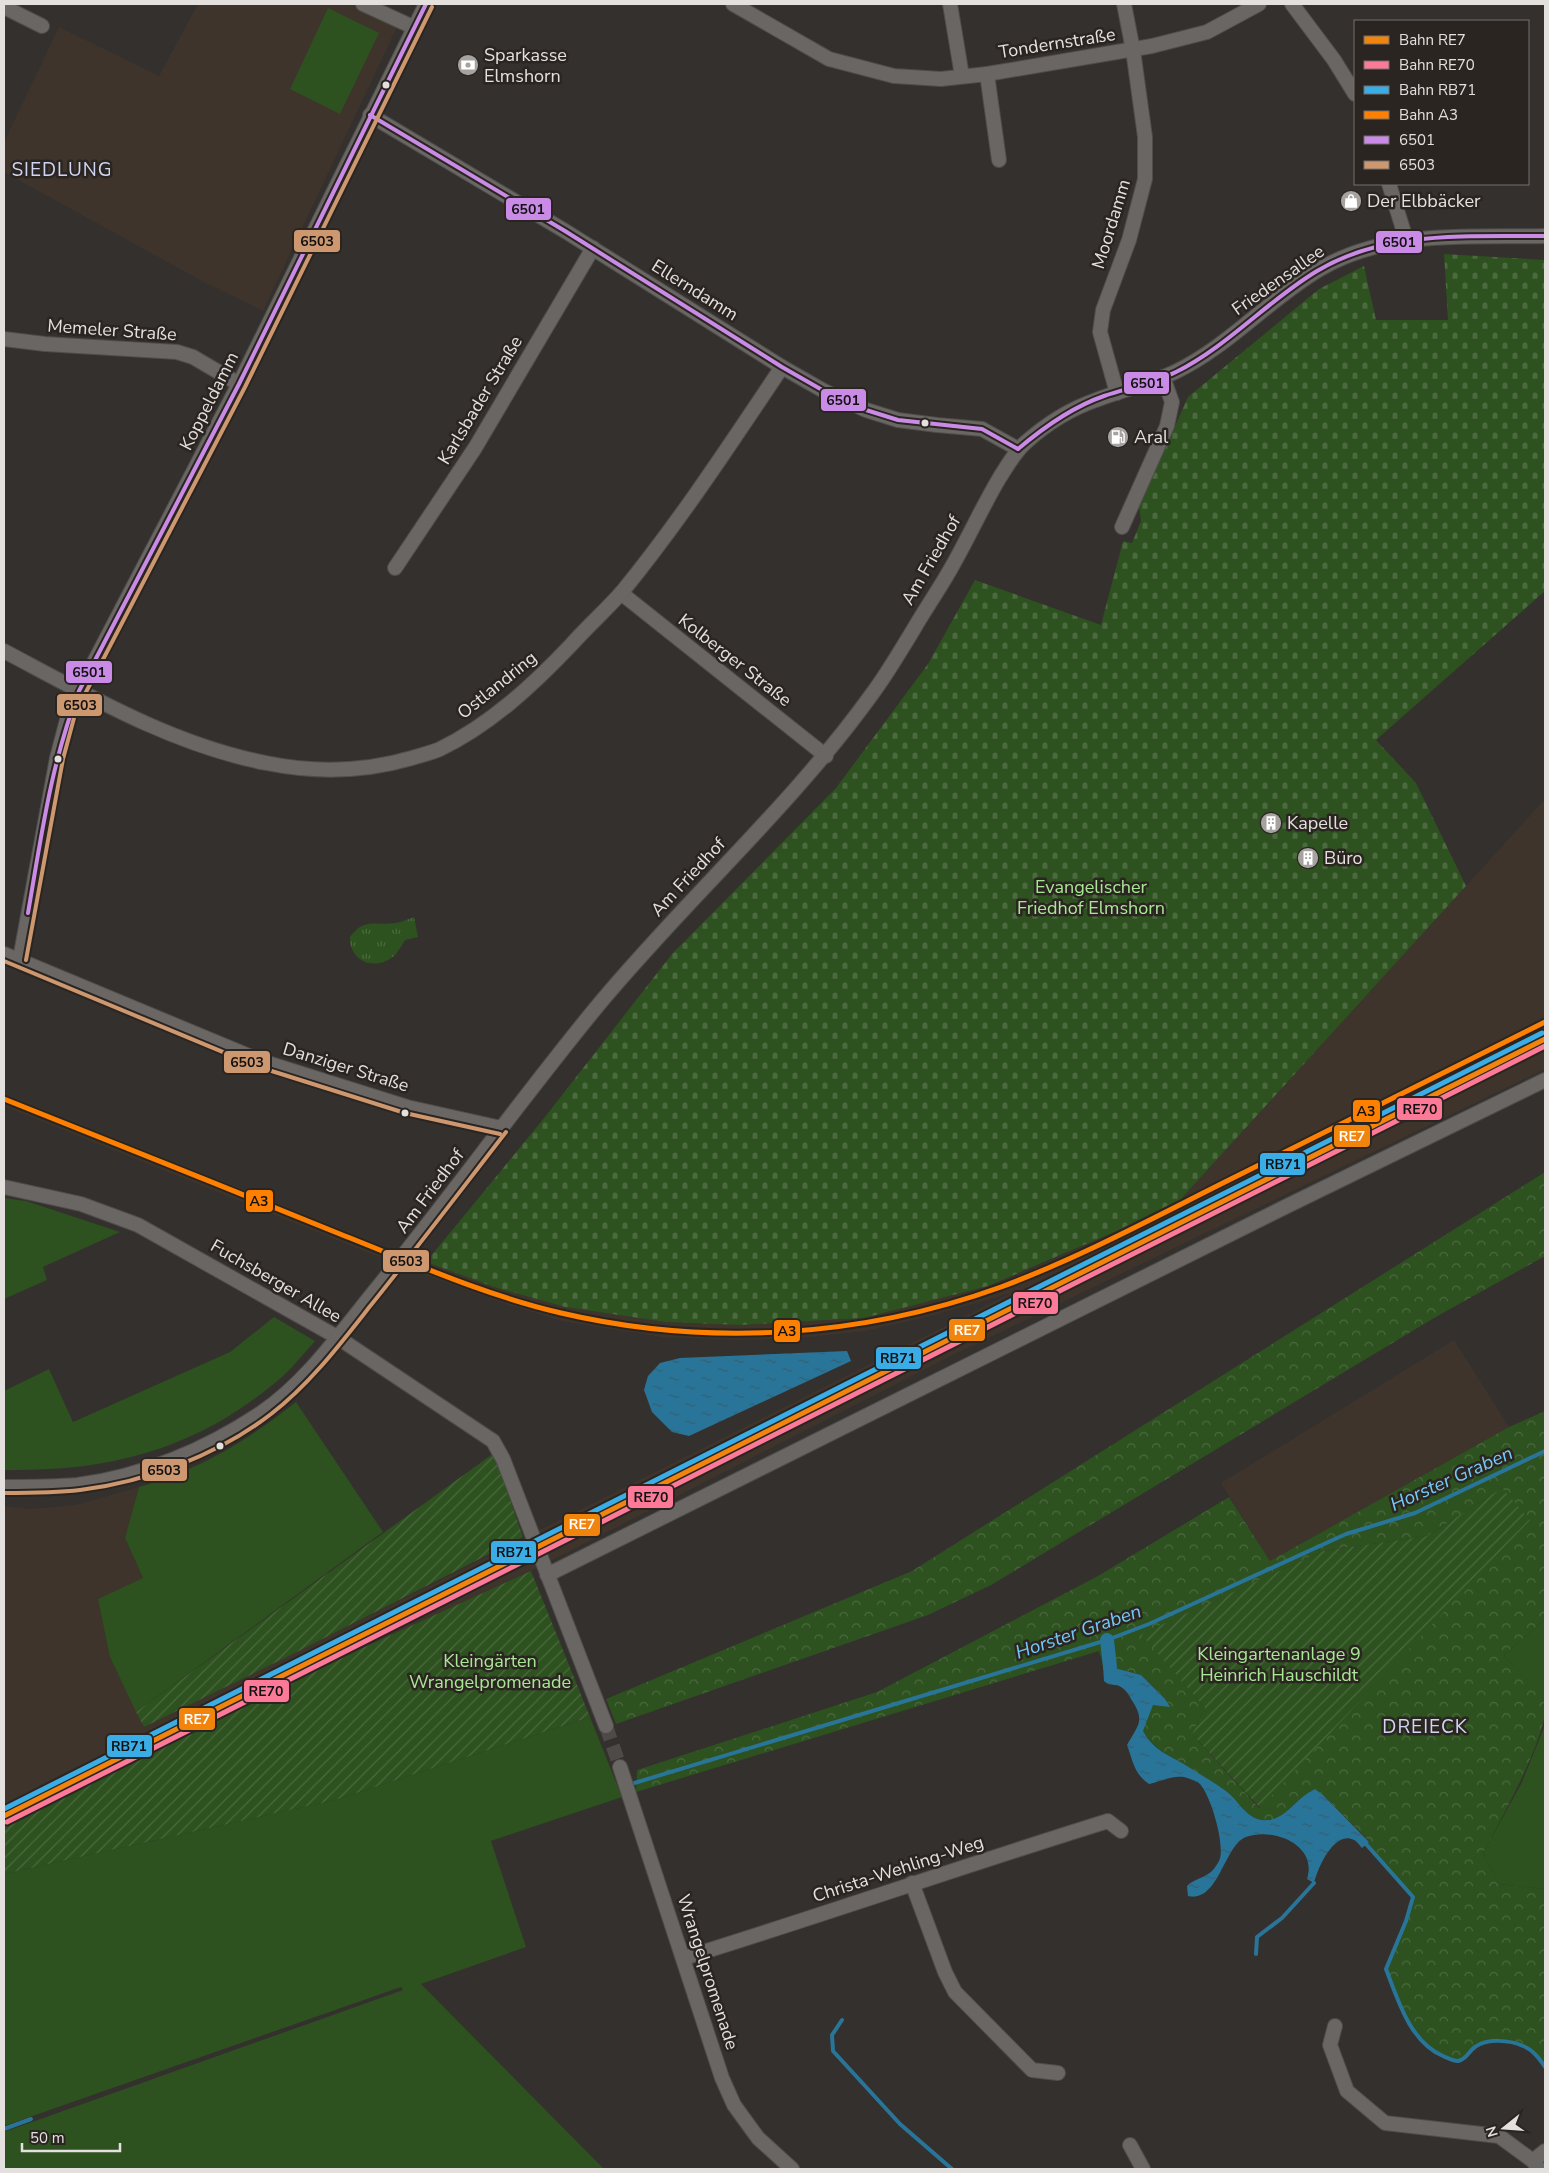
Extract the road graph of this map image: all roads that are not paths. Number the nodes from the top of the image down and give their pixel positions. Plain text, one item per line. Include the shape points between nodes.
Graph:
1 (363, 4) edge
2 (426, 4) edge
3 (733, 4) edge
4 (950, 4) edge
5 (1124, 4) edge
6 (1260, 4) edge
7 (1292, 4) edge
8 (4, 7) edge
9 (42, 26) dead end
10 (413, 28) junction
11 (1133, 50) junction
12 (988, 74) junction
13 (962, 76) junction
14 (1354, 92) edge
15 (370, 116) junction
16 (999, 160) dead end
17 (1389, 185) edge
18 (1545, 236) edge
19 (1406, 239) junction
20 (593, 248) junction
21 (4, 339) edge
22 (782, 367) junction
23 (1163, 377) junction
24 (239, 384) junction
25 (1117, 393) junction
26 (1043, 427) joint
27 (1018, 449) junction
28 (1122, 528) dead end
29 (395, 568) dead end
30 (621, 593) junction
31 (4, 652) edge
32 (79, 691) junction
33 (826, 756) junction
34 (4, 954) edge
35 (20, 959) junction
36 (1545, 1080) edge
37 (501, 1128) junction
38 (4, 1187) edge
39 (337, 1338) junction
40 (4, 1487) edge
41 (547, 1575) junction
42 (606, 1726) tunnel mouth
43 (620, 1766) tunnel mouth
44 (1121, 1830) dead end
45 (912, 1883) junction
46 (684, 1958) junction
47 (1336, 2026) dead end
48 (1058, 2073) dead end
49 (1130, 2146) dead end
50 (1545, 2151) edge
51 (1536, 2165) edge
52 (792, 2169) edge
53 (1143, 2169) edge

1 - 10 street
2 - 10 street, Koppeldamm
3 - 13 street, Tondernstraße via 829,59 894,76 941,79
4 - 13 street
5 - 11 street, Moordamm
6 - 11 street, Tondernstraße via 1206,32
7 - 14 street
8 - 9 street
10 - 15 street, Koppeldamm
11 - 12 street, Tondernstraße
11 - 25 street, Moordamm via 1145,137 1145,179 1129,240 1103,310 1100,332
12 - 13 street, Tondernstraße
12 - 16 street, Tondernstraße
15 - 20 street, Ellerndamm
15 - 24 street, Koppeldamm
17 - 19 street
18 - 19 street, Friedensallee
19 - 23 street, Friedensallee via 1347,255 1318,270 1203,357
20 - 22 street, Ellerndamm
20 - 29 street, Karlsbader Straße via 475,448
21 - 24 street, Memeler Straße via 178,352
22 - 27 street, Ellerndamm via 866,410 898,420 982,429
22 - 30 street, Ostlandring via 675,522
23 - 25 street, Friedensallee
23 - 28 street via 1172,402 1167,426
24 - 32 street, Koppeldamm
25 - 26 street, Friedensallee via 1094,400
26 - 27 street, Am Friedhof
27 - 33 street, Am Friedhof via 876,690
30 - 32 street, Ostlandring via 544,673 485,723 439,749 385,766 309,770 235,756 156,727
30 - 33 street, Kolberger Straße
31 - 32 street, Ostlandring
32 - 35 street, Koppeldamm via 68,716 44,821
33 - 37 street, Am Friedhof via 622,978
34 - 35 street, Danziger Straße
35 - 37 street, Danziger Straße via 261,1061 407,1107
36 - 41 street
37 - 39 street, Am Friedhof
38 - 39 street, Fuchsberger Allee via 81,1204 131,1221
39 - 40 street, Am Friedhof via 266,1410 199,1448 158,1465 97,1481
39 - 41 street, Fuchsberger Allee via 493,1441 503,1459
41 - 42 street
43 - 46 street, Wrangelpromenade
44 - 45 street, Christa-Wehling-Weg via 1108,1821
45 - 46 street, Christa-Wehling-Weg
45 - 48 street via 955,1992 1032,2070
46 - 52 street, Wrangelpromenade via 722,2078 734,2105 758,2138
47 - 51 street via 1330,2045 1346,2091 1385,2123 1499,2136
49 - 53 street
50 - 51 street

